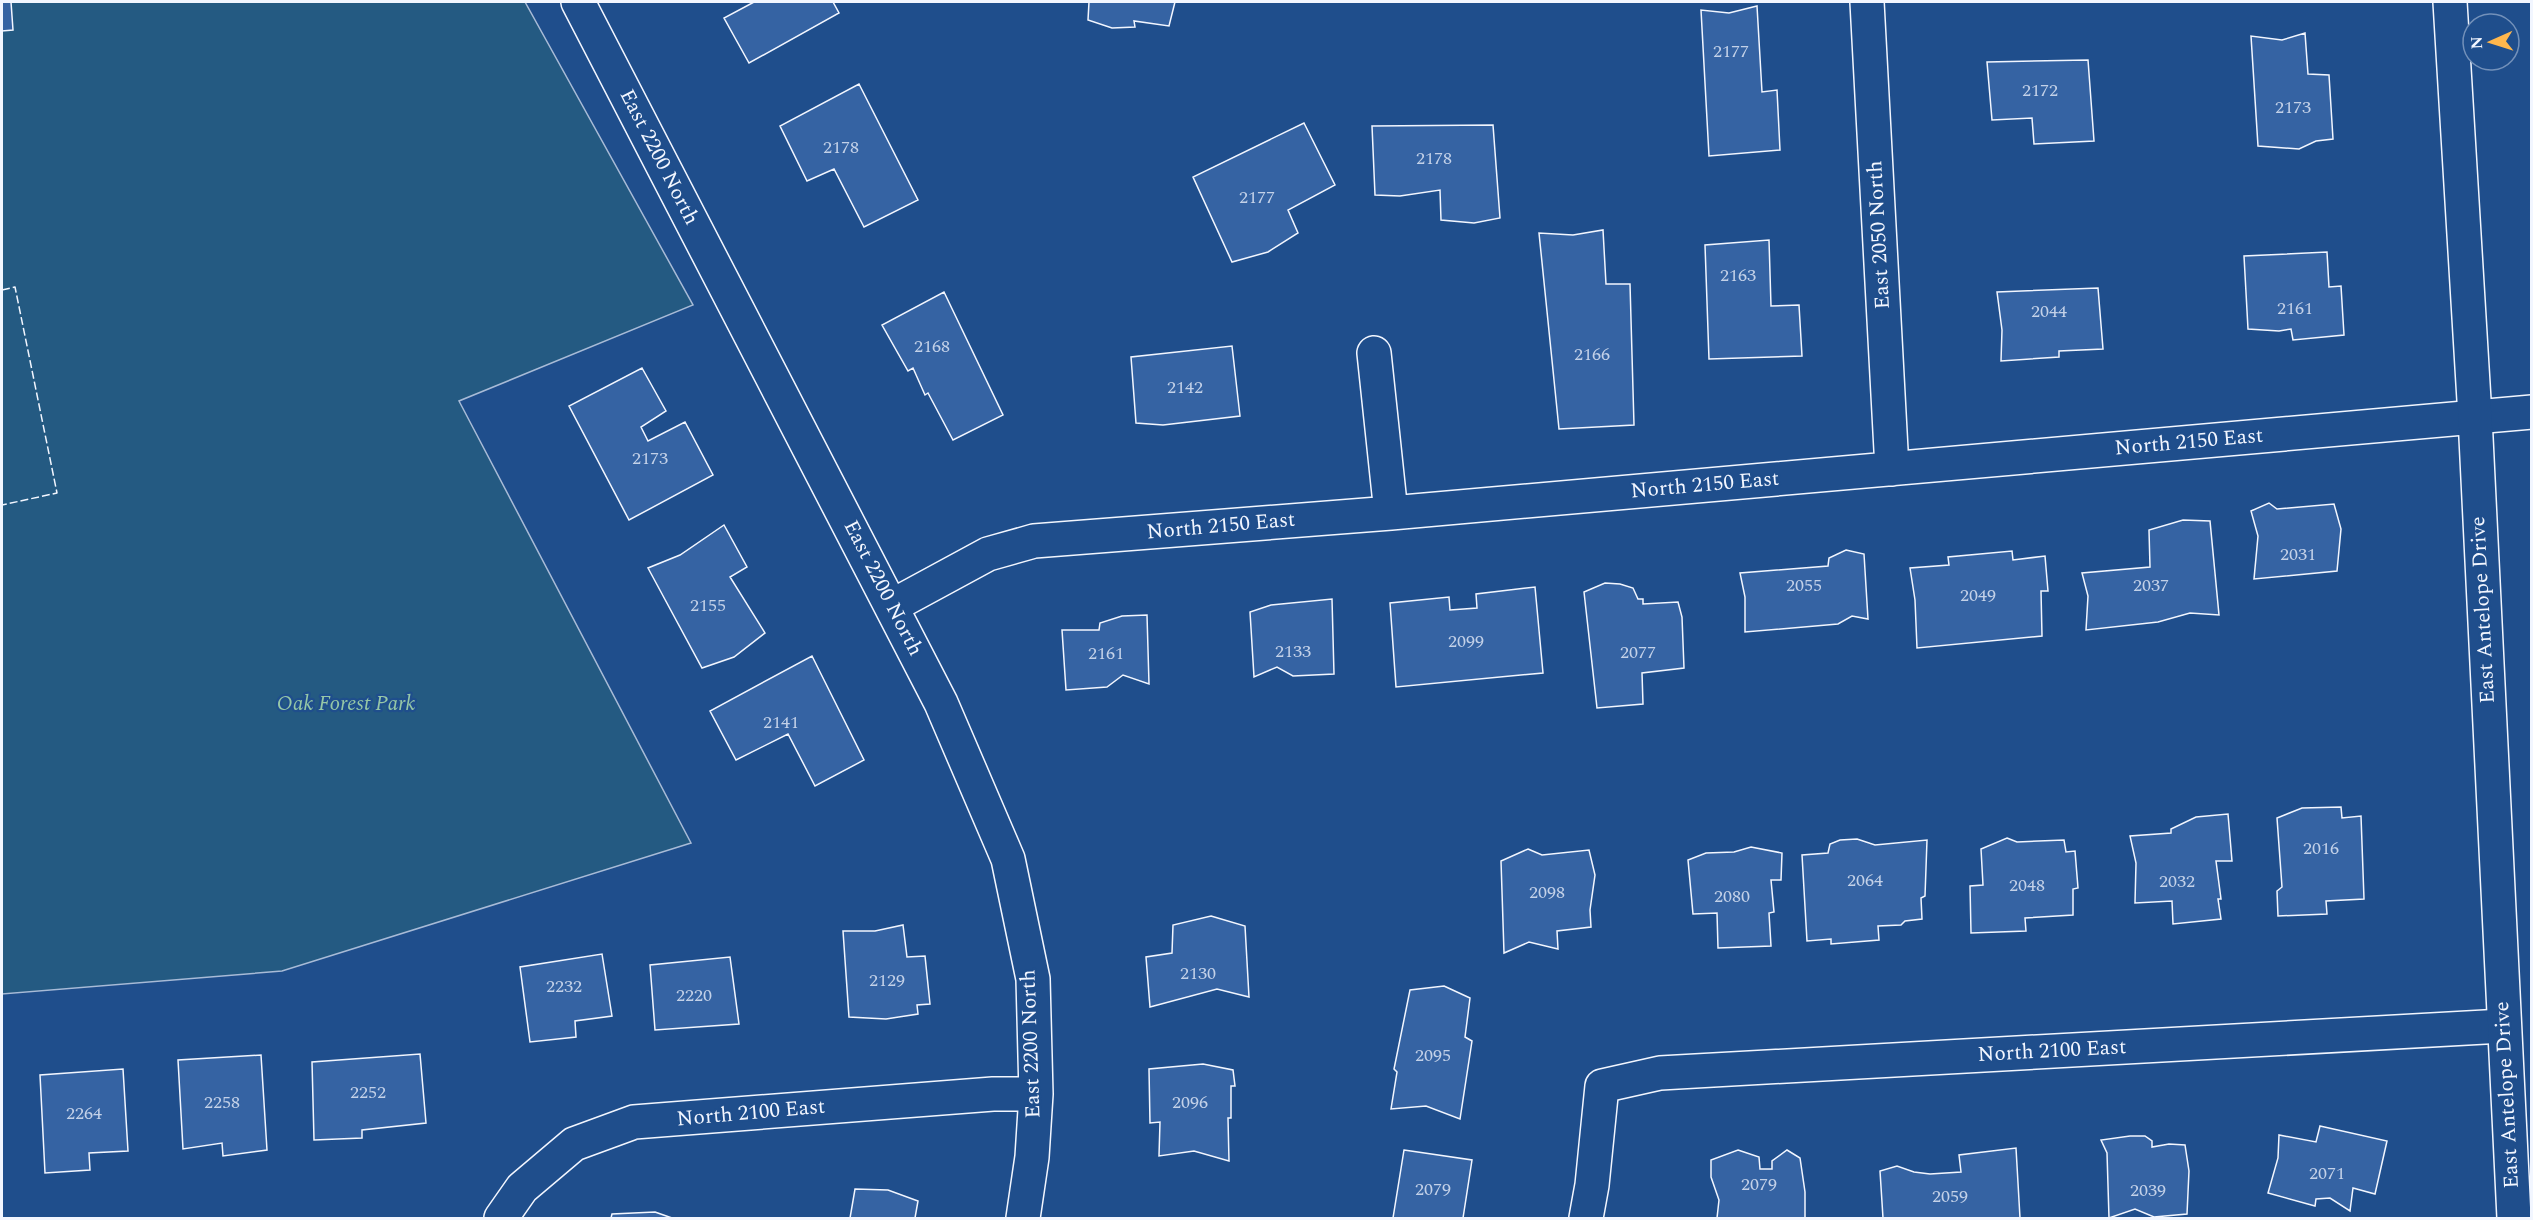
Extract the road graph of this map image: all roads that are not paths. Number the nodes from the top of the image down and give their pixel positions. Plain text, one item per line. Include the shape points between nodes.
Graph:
1 (578, 2) edge
2 (1867, 2) edge
3 (2450, 2) edge
4 (1374, 353) dead end
5 (2532, 412) edge
6 (2475, 417) junction
7 (1892, 469) junction
8 (1391, 513) junction
9 (892, 606) junction
10 (2503, 1026) junction
11 (1036, 1094) junction
12 (501, 1218) edge
13 (1023, 1218) edge
14 (1586, 1218) edge
15 (2514, 1218) edge

1 - 9 street, East 2200 North
2 - 7 street, East 2050 North
3 - 6 street, East Antelope Drive
4 - 8 street
5 - 6 street, North 2150 East
6 - 7 street, North 2150 East
6 - 10 street, East Antelope Drive
7 - 8 street, North 2150 East
8 - 9 street, North 2150 East via 1034,541 988,554
9 - 11 street, East 2200 North via 941,703 1008,859 1033,978
10 - 14 street, North 2100 East via 1660,1073 1602,1086
10 - 15 street, East Antelope Drive
11 - 12 street, North 2100 East via 634,1122 574,1144 522,1188
11 - 13 street, East 2200 North

